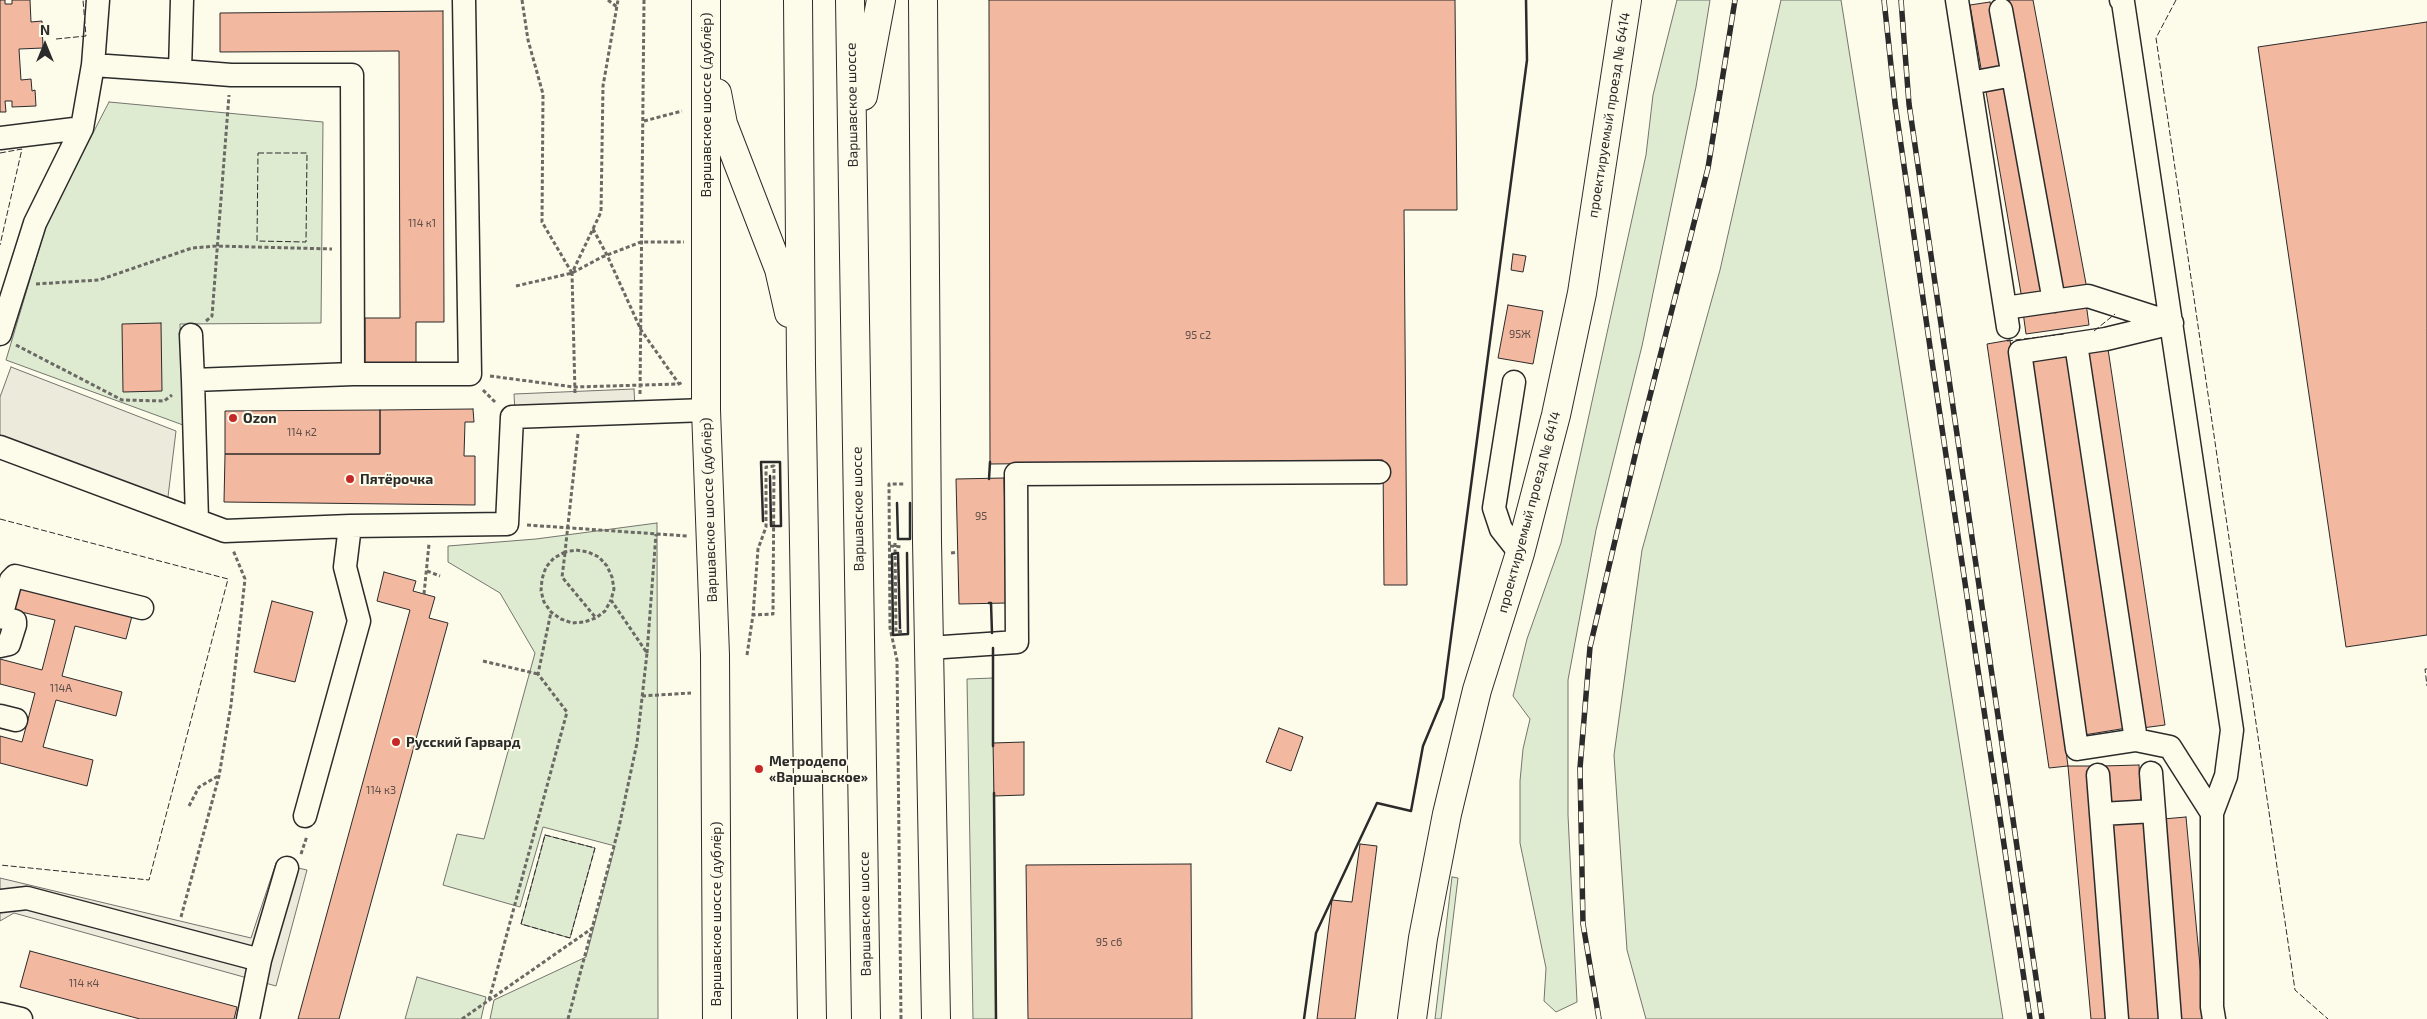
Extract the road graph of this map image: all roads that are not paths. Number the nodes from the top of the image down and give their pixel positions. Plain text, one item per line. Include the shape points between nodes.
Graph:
1 (98, 0) edge
2 (182, 0) edge
3 (464, 0) edge
4 (706, 0) edge
5 (798, 0) edge
6 (850, 0) edge
7 (881, 0) edge
8 (923, 0) edge
9 (1627, 0) edge
10 (1957, 0) edge
11 (2120, 0) edge
12 (2001, 10) dead end
13 (706, 33) junction
14 (93, 65) junction
15 (180, 71) junction
16 (2013, 75) junction
17 (1970, 83) junction
18 (82, 128) junction
19 (0, 138) edge
20 (852, 152) junction
21 (2054, 301) junction
22 (2172, 324) junction
23 (191, 335) road end
24 (4, 337) edge
25 (2076, 344) junction
26 (801, 364) junction
27 (353, 374) junction
28 (192, 380) junction
29 (1514, 382) dead end
30 (706, 410) junction
31 (0, 447) edge
32 (1379, 472) dead end
33 (197, 520) junction
34 (350, 526) junction
35 (1520, 553) junction
36 (142, 608) dead end
37 (0, 646) edge
38 (929, 648) junction
39 (2136, 740) junction
40 (2151, 773) dead end
41 (2098, 775) dead end
42 (2154, 811) junction
43 (2212, 813) junction
44 (2101, 814) junction
45 (307, 822) road end
46 (294, 860) road end
47 (0, 901) edge
48 (260, 960) junction
49 (0, 1014) edge
50 (21, 1019) edge
51 (248, 1019) edge
52 (716, 1019) edge
53 (812, 1019) edge
54 (866, 1019) edge
55 (936, 1019) edge
56 (1412, 1019) edge
57 (2118, 1019) edge
58 (2170, 1019) edge
59 (2214, 1019) edge

1 - 14 street
2 - 15 street
3 - 27 street via 470,374
4 - 13 main road, Варшавское шоссе (дублёр)
5 - 26 main road
6 - 20 main road, Варшавское шоссе
7 - 20 main road
8 - 38 main road
9 - 35 main road, проектируемый проезд № 6414 via 1582,293 1556,415
10 - 17 street
11 - 22 street via 2123,2
12 - 16 street
13 - 26 main road via 723,124 779,269
13 - 30 main road, Варшавское шоссе (дублёр)
14 - 15 street
14 - 18 street
15 - 27 street via 230,75 352,75
16 - 17 street
16 - 21 street
17 - 21 street via 2007,318
18 - 19 street
18 - 24 street via 35,223 15,286
20 - 54 main road, Варшавское шоссе
21 - 22 street via 2088,296
22 - 25 street
22 - 43 street via 2232,730 2226,776
23 - 28 street
25 - 39 street
25 - 39 street via 2020,352 2077,749
26 - 53 main road
27 - 28 street
28 - 33 street
29 - 35 street via 1494,508 1500,529
30 - 34 street via 512,417 507,524
30 - 52 main road, Варшавское шоссе (дублёр) via 715,655
31 - 33 street
32 - 38 street via 1016,474 1017,642
33 - 34 street via 225,531
34 - 45 street via 345,567 359,621
35 - 56 main road, проектируемый проезд № 6414 via 1477,690 1447,814 1423,938
36 - 37 street via 15,576 2,613 4,618 15,621 15,625 9,644
38 - 55 main road
39 - 43 street via 2170,747
40 - 42 street
41 - 44 street
42 - 44 street
42 - 58 street
43 - 59 street
44 - 57 street
46 - 48 street
47 - 48 street via 27,898
48 - 51 street
49 - 50 street

